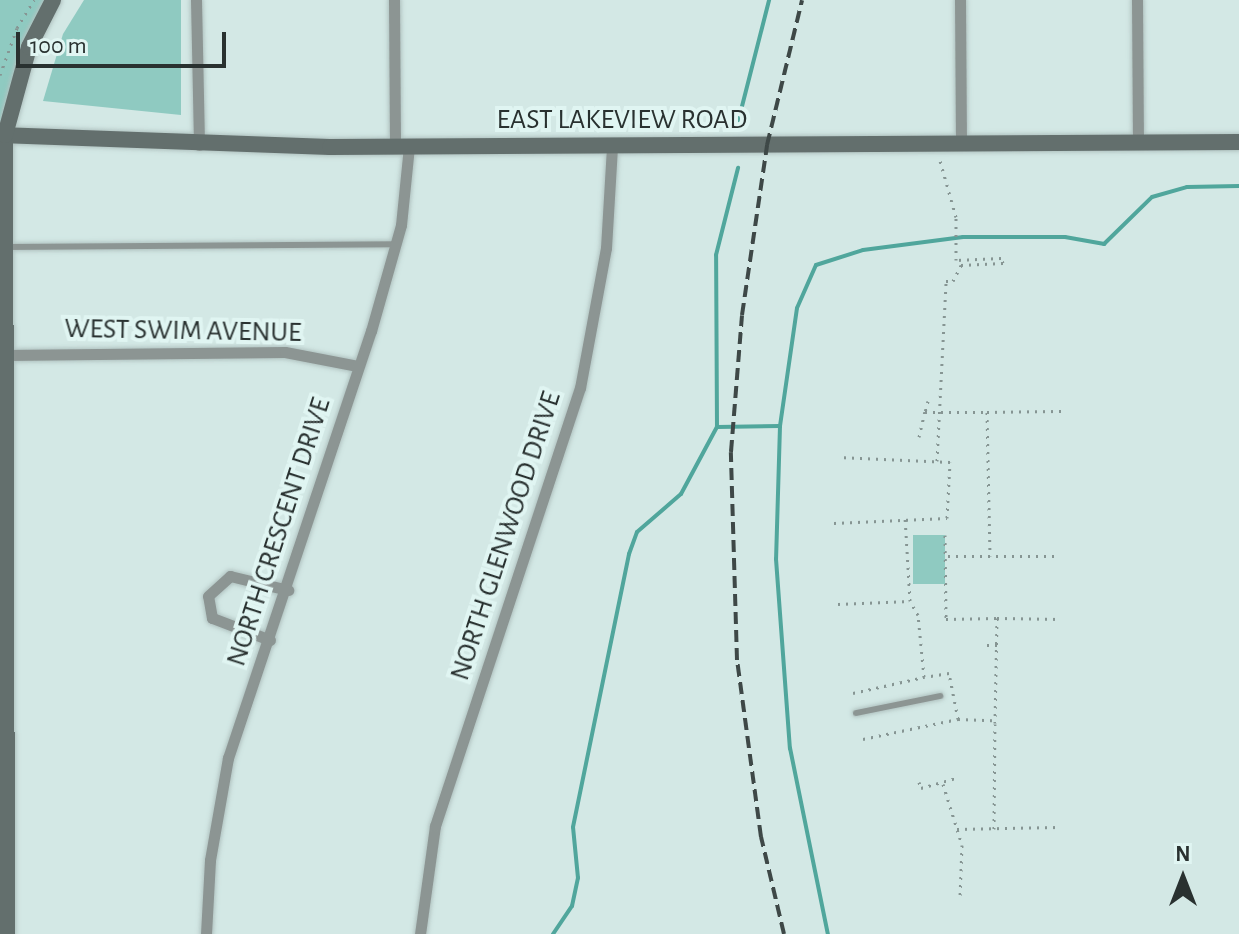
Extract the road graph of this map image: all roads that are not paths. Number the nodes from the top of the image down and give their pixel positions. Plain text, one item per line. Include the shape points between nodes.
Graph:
1 (53, 0) edge
2 (196, 0) edge
3 (394, 0) edge
4 (960, 0) edge
5 (1137, 0) edge
6 (2, 135) edge
7 (1239, 142) edge
8 (961, 143) junction
9 (1138, 143) junction
10 (199, 145) junction
11 (402, 145) junction
12 (612, 147) junction
13 (394, 244) junction
14 (4, 247) junction
15 (5, 355) junction
16 (358, 366) junction
17 (3, 398) edge
18 (288, 590) junction
19 (270, 640) junction
20 (940, 696) dead end
21 (856, 713) dead end
22 (4, 776) edge
23 (7, 934) edge
24 (206, 934) edge
25 (420, 934) edge

1 - 6 main road via 25,59
2 - 10 street
3 - 11 street, NORTH CRESCENT DRIVE
4 - 8 street
5 - 9 street
6 - 10 main road, EAST LAKEVIEW ROAD
6 - 14 main road
7 - 9 main road, EAST LAKEVIEW ROAD
8 - 9 main road, EAST LAKEVIEW ROAD
8 - 12 main road, EAST LAKEVIEW ROAD
10 - 11 main road, EAST LAKEVIEW ROAD
11 - 12 main road, EAST LAKEVIEW ROAD
11 - 13 street, NORTH CRESCENT DRIVE
12 - 25 street, NORTH GLENWOOD DRIVE via 606,248 580,388 435,826
13 - 14 lane
13 - 16 street, NORTH CRESCENT DRIVE
14 - 15 main road
15 - 16 street, WEST SWIM AVENUE via 285,352
15 - 17 main road
16 - 18 street, NORTH CRESCENT DRIVE
17 - 22 main road
18 - 19 street, NORTH CRESCENT DRIVE
18 - 19 street via 230,576 208,596 212,618
19 - 24 street, NORTH CRESCENT DRIVE via 228,758 211,847
20 - 21 lane
22 - 23 main road

